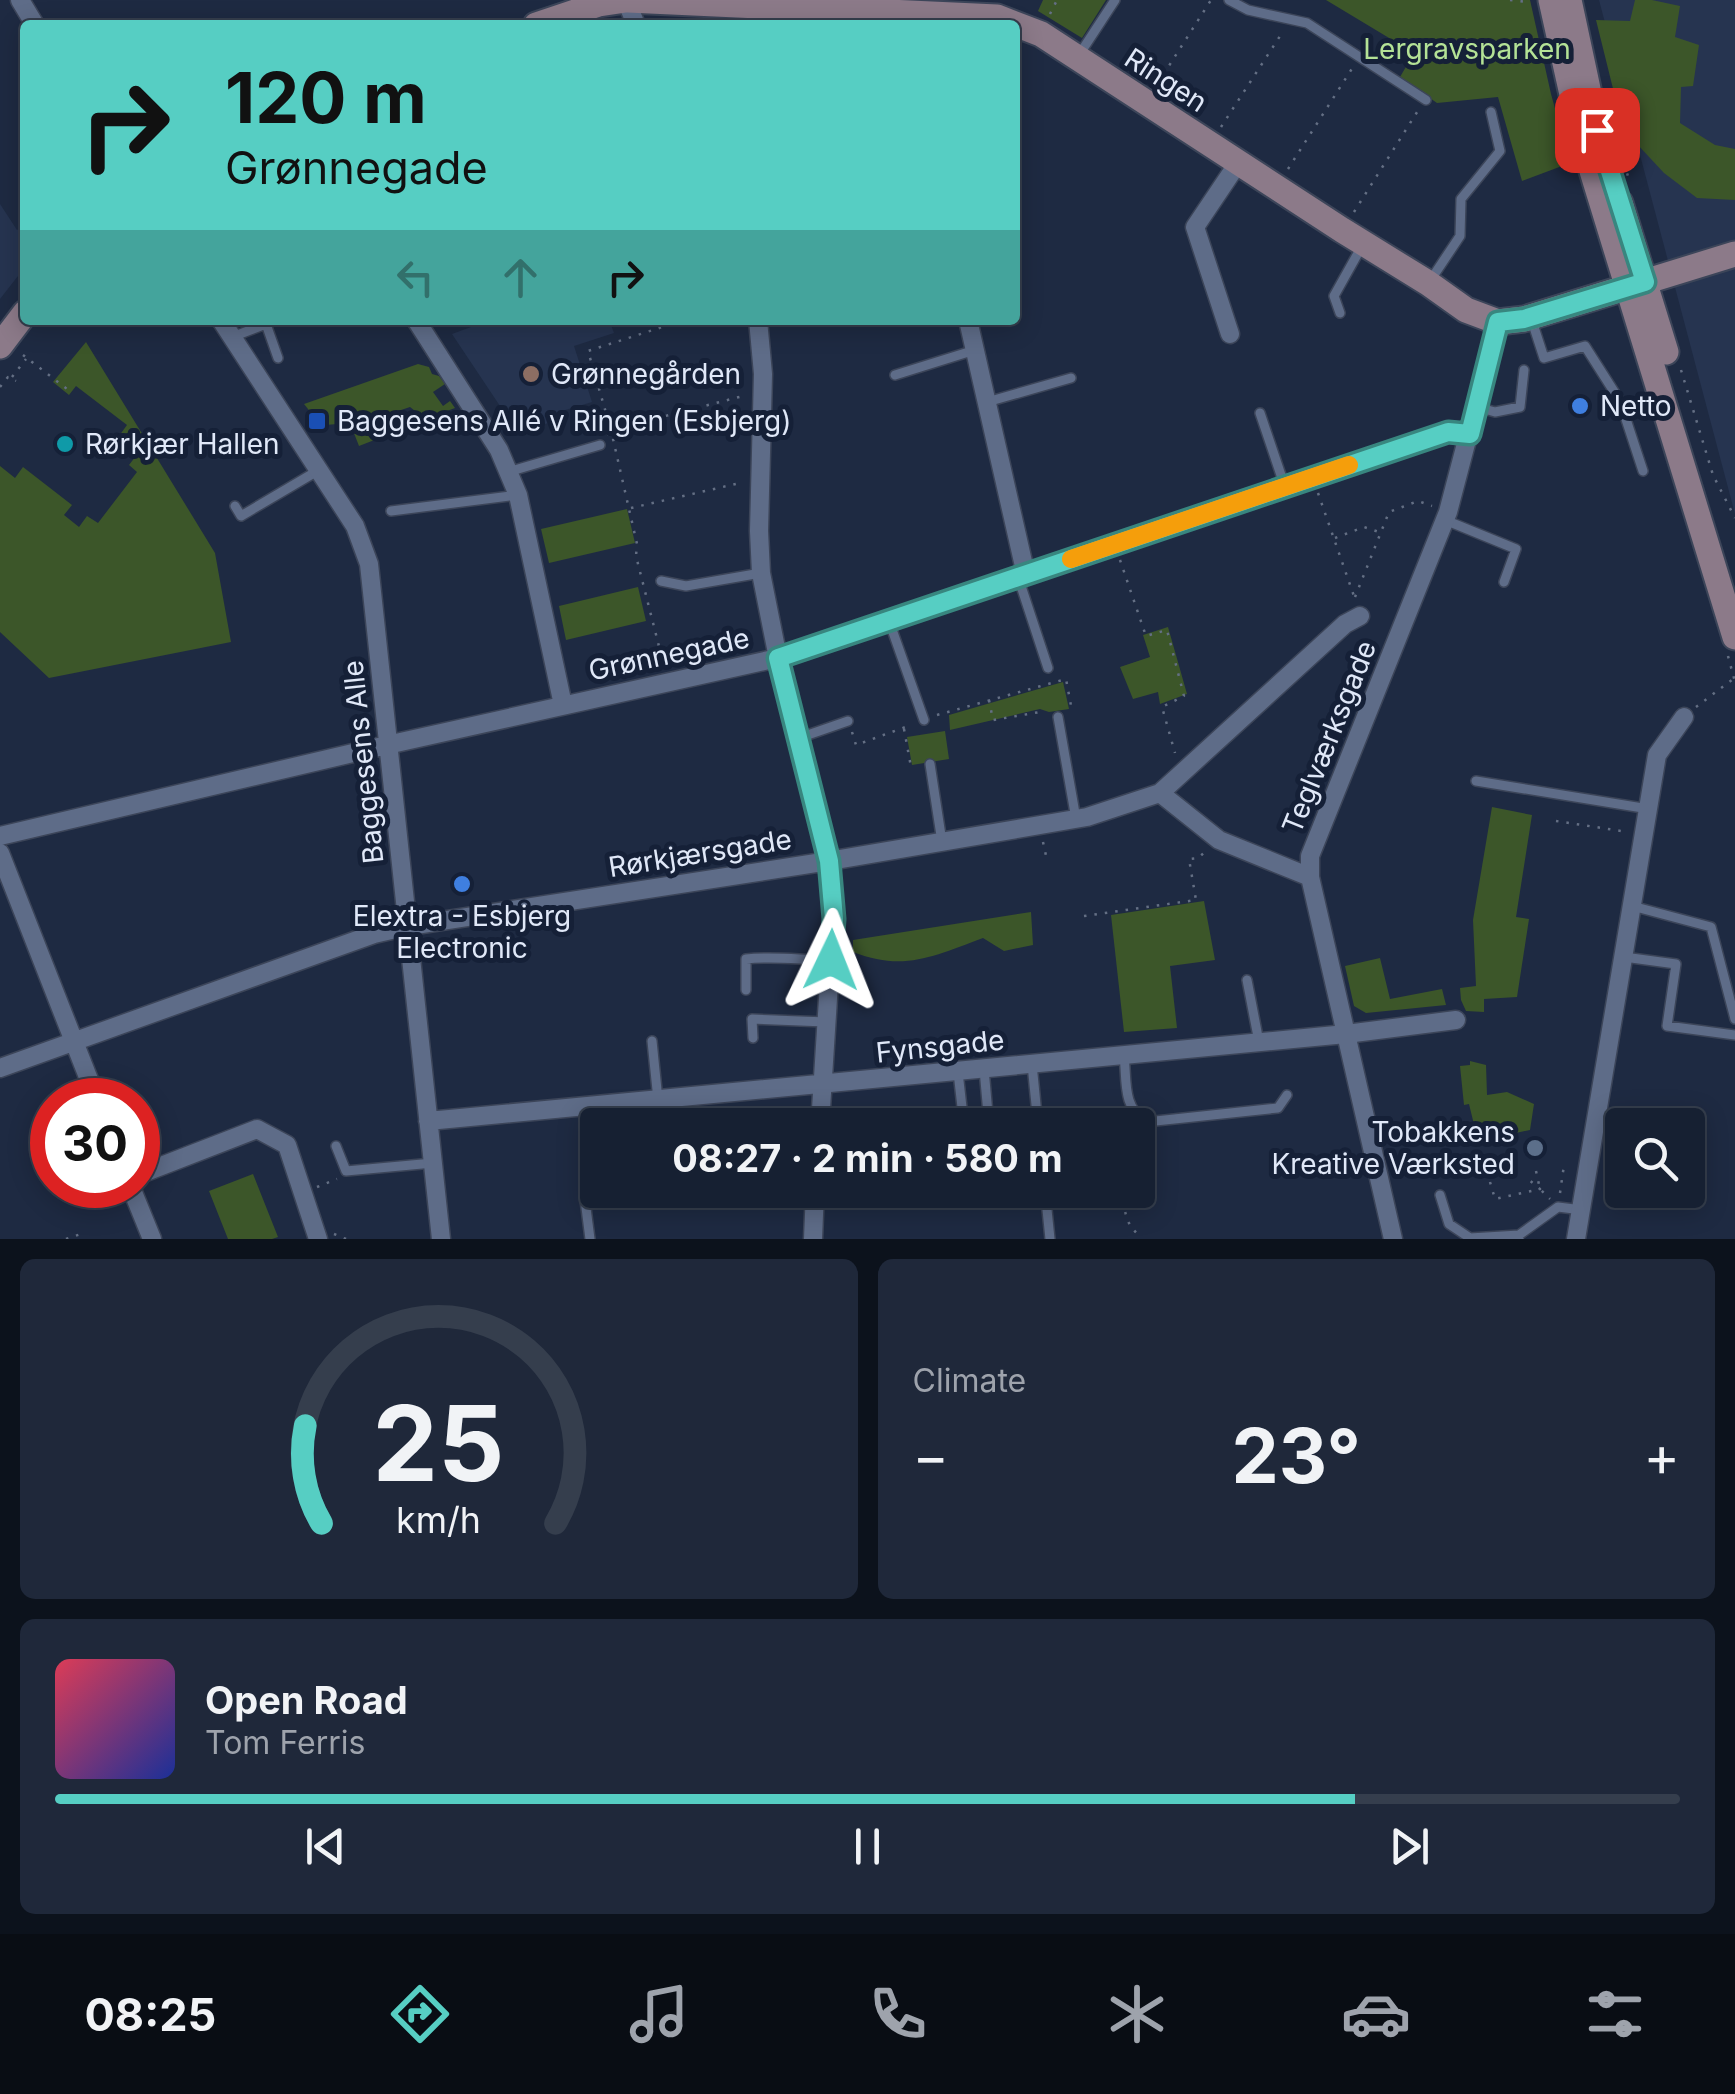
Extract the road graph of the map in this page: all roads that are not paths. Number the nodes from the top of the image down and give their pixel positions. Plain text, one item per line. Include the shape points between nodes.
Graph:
1 (627, 0) edge
2 (1114, 0) edge
3 (1229, 0) edge
4 (1569, 0) edge
5 (1543, 2) edge
6 (897, 12) edge
7 (551, 20) edge
8 (1005, 20) edge
9 (1020, 26) edge
10 (1078, 58) junction
11 (1426, 100) road end
12 (1491, 112) dead end
13 (1238, 163) junction
14 (1353, 237) junction
15 (1735, 254) edge
16 (1428, 283) junction
17 (1637, 285) junction
18 (1340, 312) dead end
19 (1531, 317) junction
20 (20, 319) edge
21 (1498, 322) junction
22 (224, 325) edge
23 (263, 325) edge
24 (266, 325) edge
25 (419, 325) edge
26 (758, 325) edge
27 (969, 325) edge
28 (1230, 334) dead end
29 (232, 337) junction
30 (2, 342) edge
31 (975, 350) junction
32 (278, 358) dead end
33 (1524, 370) dead end
34 (894, 375) dead end
35 (1071, 378) dead end
36 (987, 402) junction
37 (1477, 407) junction
38 (1260, 413) dead end
39 (1470, 434) junction
40 (600, 444) road end
41 (319, 470) junction
42 (1644, 471) dead end
43 (508, 472) junction
44 (1285, 487) junction
45 (518, 495) junction
46 (235, 506) dead end
47 (390, 511) dead end
48 (1447, 516) junction
49 (761, 573) junction
50 (1022, 576) junction
51 (661, 582) dead end
52 (1504, 582) dead end
53 (1735, 586) edge
54 (1360, 616) dead end
55 (888, 621) junction
56 (1735, 638) edge
57 (778, 658) junction
58 (1048, 668) dead end
59 (563, 705) junction
60 (1058, 717) road end
61 (1684, 717) road end
62 (924, 720) road end
63 (848, 721) road end
64 (798, 738) junction
65 (387, 745) junction
66 (930, 764) road end
67 (1476, 780) dead end
68 (1160, 792) junction
69 (1649, 808) junction
70 (1076, 819) junction
71 (0, 836) edge
72 (942, 842) junction
73 (0, 853) edge
74 (829, 861) junction
75 (1310, 877) junction
76 (1632, 906) junction
77 (409, 926) junction
78 (1624, 957) junction
79 (831, 960) junction
80 (1246, 980) dead end
81 (746, 990) dead end
82 (1735, 1018) edge
83 (1456, 1020) dead end
84 (826, 1022) junction
85 (1346, 1034) junction
86 (1735, 1035) edge
87 (753, 1038) dead end
88 (75, 1042) junction
89 (652, 1042) dead end
90 (1260, 1042) junction
91 (1124, 1055) junction
92 (1032, 1064) junction
93 (0, 1068) edge
94 (984, 1069) junction
95 (958, 1072) junction
96 (89, 1078) edge
97 (822, 1085) junction
98 (1287, 1095) dead end
99 (658, 1100) junction
100 (821, 1108) edge
101 (962, 1108) edge
102 (987, 1108) edge
103 (1036, 1108) edge
104 (428, 1122) junction
105 (336, 1146) dead end
106 (432, 1163) junction
107 (160, 1166) edge
108 (1440, 1195) dead end
109 (139, 1208) edge
110 (587, 1208) edge
111 (814, 1208) edge
112 (1047, 1208) edge
113 (1582, 1210) junction
114 (1519, 1237) edge
115 (152, 1239) edge
116 (318, 1239) edge
117 (441, 1239) edge
118 (590, 1239) edge
119 (812, 1239) edge
120 (1050, 1239) edge
121 (1393, 1239) edge
122 (1576, 1239) edge

1 - 6 street, Ringen
1 - 7 street, Ringen
2 - 10 lane
3 - 11 lane via 1307,22
4 - 17 street
5 - 17 street via 1581,135
6 - 8 street, Ringen
9 - 10 street, Ringen
10 - 13 street, Ringen
12 - 16 lane via 1500,151 1461,199 1460,236
13 - 14 street, Ringen
13 - 28 street via 1195,227
14 - 16 street, Ringen
14 - 18 lane via 1334,296
15 - 17 street
16 - 21 street, Ringen via 1466,310
17 - 19 street
17 - 53 street
17 - 56 street
19 - 21 street
19 - 42 lane via 1544,358 1585,346 1620,401
20 - 30 street
21 - 37 street, Teglværksgade
22 - 29 street, Baggesens Alle
23 - 29 lane
24 - 32 lane
25 - 43 street, Grønnegade
26 - 49 street
27 - 31 street
29 - 41 street, Baggesens Alle
31 - 34 lane
31 - 36 street
33 - 37 lane via 1520,407
35 - 36 lane
36 - 50 street
37 - 39 street, Teglværksgade
38 - 44 lane
39 - 44 street, Grønnegade via 1448,432
39 - 48 street, Teglværksgade
40 - 43 lane
41 - 46 lane via 240,516
41 - 65 street, Baggesens Alle via 356,526 370,564
43 - 45 street, Grønnegade
44 - 50 street, Grønnegade
45 - 47 lane
45 - 59 street, Grønnegade
48 - 52 lane via 1516,548
48 - 75 street, Teglværksgade via 1310,856
49 - 51 lane via 686,586
49 - 57 street
50 - 55 street, Grønnegade
50 - 58 lane
54 - 68 street, Rørkjærsgade
55 - 57 street, Grønnegade
55 - 62 lane
57 - 59 street, Grønnegade
57 - 64 street
59 - 65 street, Grønnegade
60 - 70 lane
61 - 69 street via 1658,755
63 - 64 lane
64 - 74 street
65 - 71 street, Grønnegade
65 - 77 street, Baggesens Alle
66 - 72 lane
67 - 69 lane
68 - 70 street, Rørkjærsgade
68 - 75 street via 1219,840
69 - 76 street
70 - 72 street, Rørkjærsgade
72 - 74 street, Rørkjærsgade
73 - 88 street
74 - 77 street, Rørkjærsgade
74 - 79 street
75 - 85 street, Teglværksgade
76 - 78 street
76 - 82 lane via 1711,927
77 - 88 street, Rørkjærsgade
77 - 104 street, Baggesens Alle
78 - 86 lane via 1676,964 1667,1026
78 - 113 street
79 - 81 lane via 746,958
79 - 84 street
80 - 90 lane
83 - 85 street, Fynsgade
84 - 87 lane via 752,1019
84 - 97 street
85 - 90 street, Fynsgade
85 - 121 street, Teglværksgade
88 - 93 street, Rørkjærsgade
88 - 96 street
89 - 99 lane
90 - 91 street, Fynsgade
91 - 92 street, Fynsgade
91 - 98 lane via 1129,1106 1146,1122 1278,1108
92 - 94 street, Fynsgade
92 - 103 lane
94 - 95 street, Fynsgade
94 - 102 lane
95 - 97 street, Fynsgade
95 - 101 lane
97 - 99 street, Fynsgade
97 - 100 street
99 - 104 street, Fynsgade
104 - 106 street, Baggesens Alle
105 - 106 lane via 346,1172
106 - 117 street, Baggesens Alle
107 - 116 street via 256,1129 287,1144
108 - 114 lane via 1449,1224 1470,1238
109 - 115 street
110 - 118 lane
111 - 119 street
112 - 120 lane
113 - 114 lane via 1558,1207
113 - 122 street

